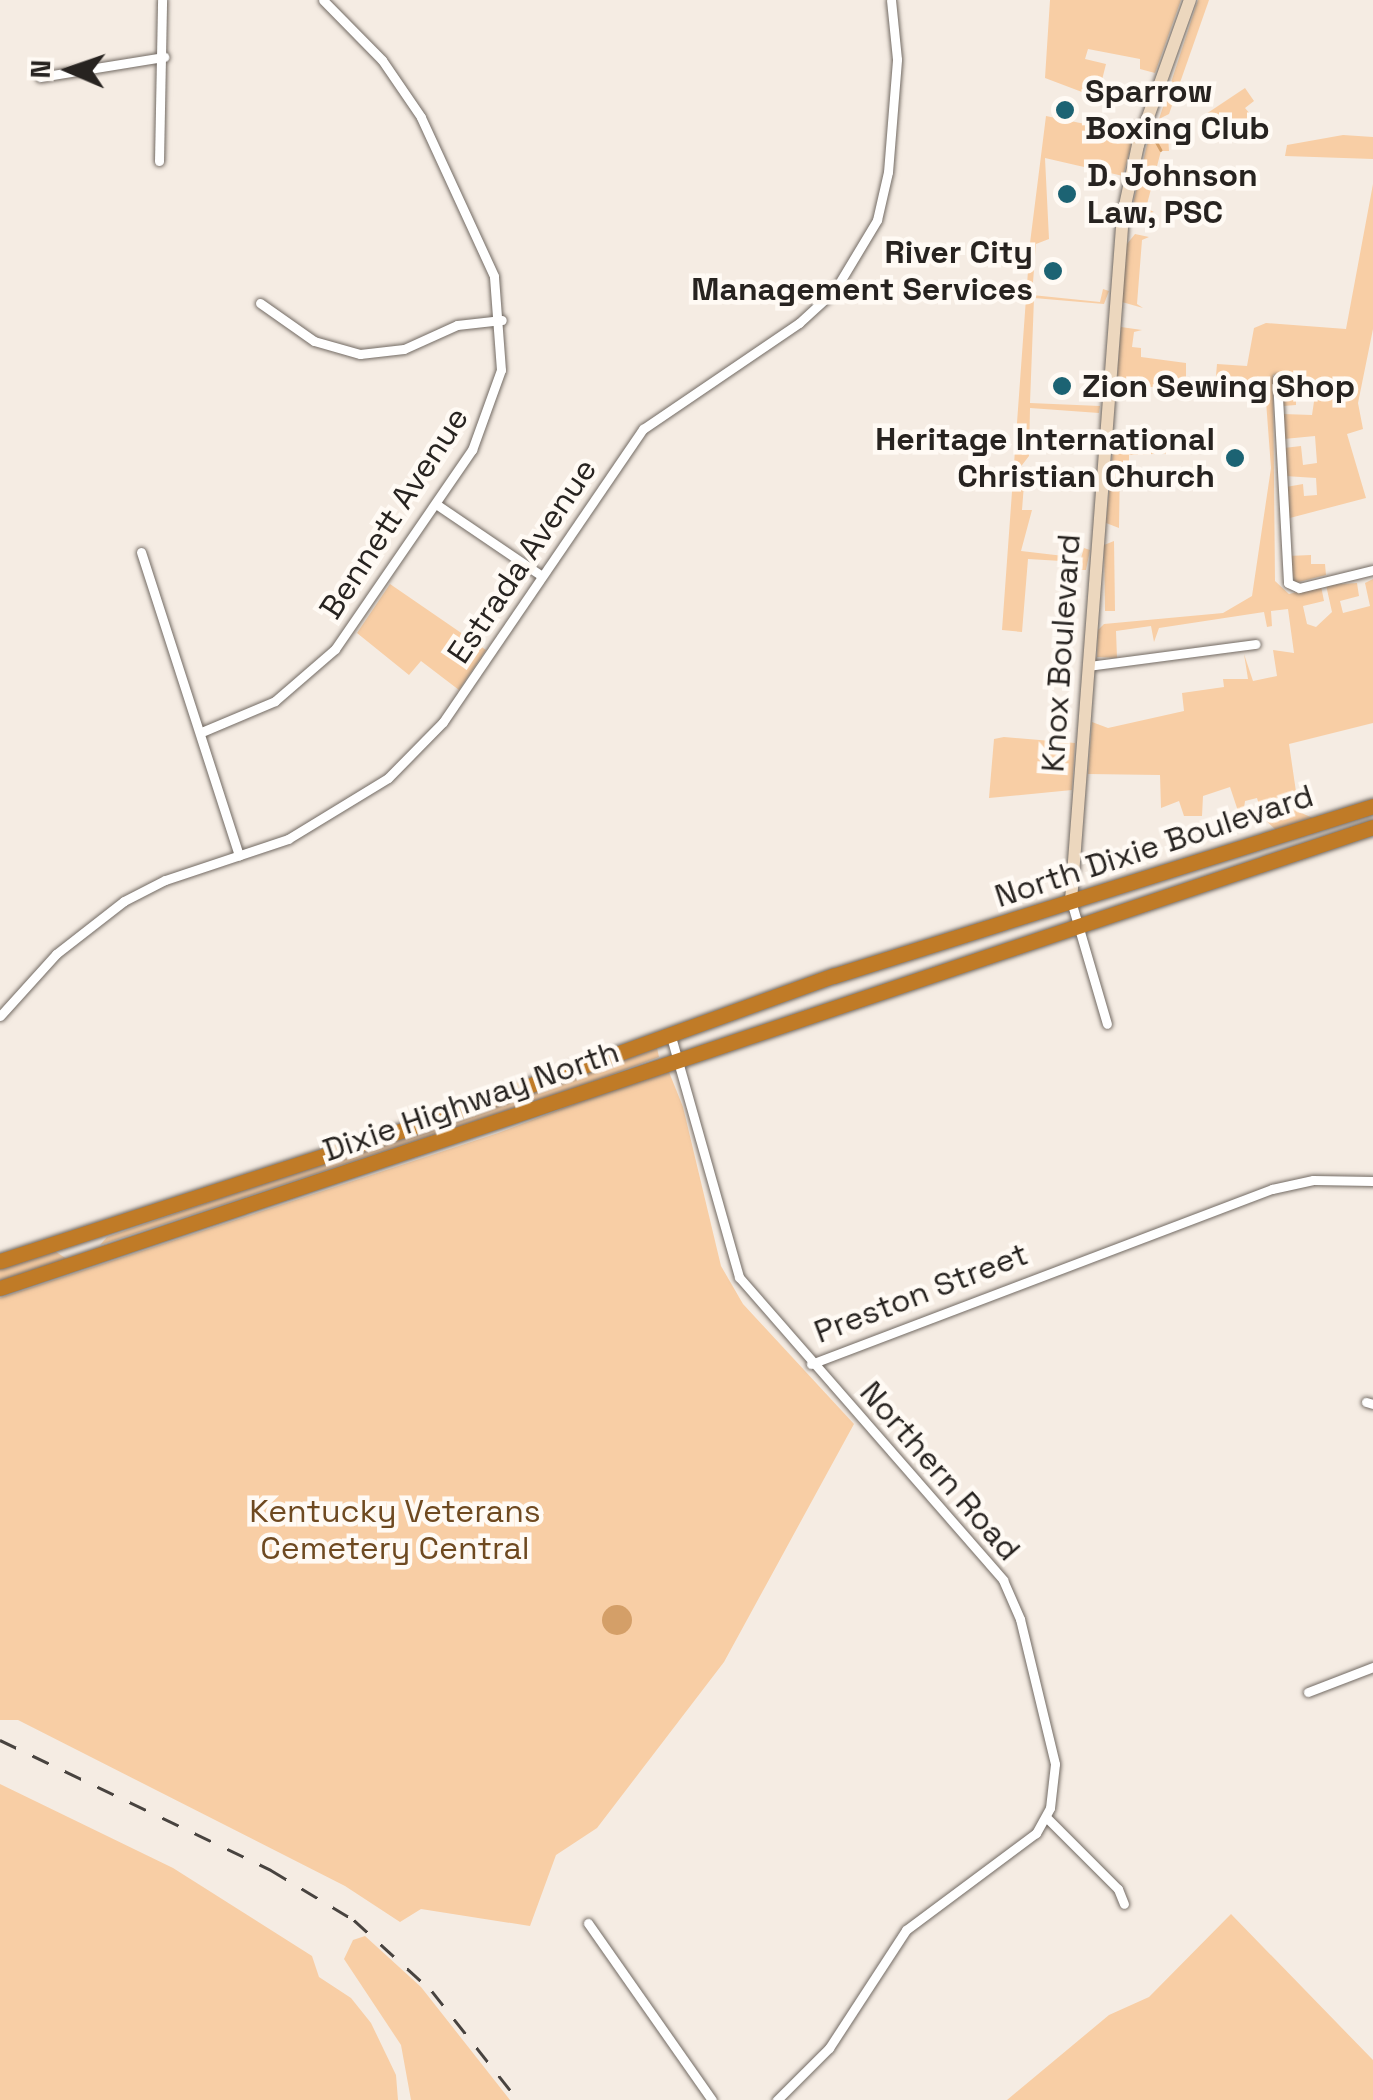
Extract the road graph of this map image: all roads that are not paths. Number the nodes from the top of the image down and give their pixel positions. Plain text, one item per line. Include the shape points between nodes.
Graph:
1 (162, 0) edge
2 (323, 0) edge
3 (891, 0) edge
4 (1190, 0) edge
5 (164, 57) junction
6 (40, 77) dead end
7 (160, 161) dead end
8 (260, 303) dead end
9 (502, 320) junction
10 (1277, 378) dead end
11 (436, 504) junction
12 (141, 552) dead end
13 (1373, 570) edge
14 (542, 576) junction
15 (1256, 644) dead end
16 (1088, 666) junction
17 (204, 731) junction
18 (1373, 806) edge
19 (1373, 827) edge
20 (239, 856) junction
21 (1071, 901) junction
22 (1074, 924) junction
23 (952, 939) joint
24 (958, 962) joint
25 (0, 1016) edge
26 (1107, 1024) dead end
27 (670, 1033) junction
28 (678, 1058) junction
29 (1373, 1181) edge
30 (0, 1261) edge
31 (0, 1288) edge
32 (811, 1364) junction
33 (1373, 1667) edge
34 (1308, 1692) dead end
35 (1046, 1816) junction
36 (1124, 1904) dead end
37 (588, 1924) dead end
38 (712, 2100) edge
39 (777, 2100) edge

1 - 5 street
2 - 9 street, Bennett Avenue via 382,60 421,117 485,250
3 - 14 street, Estrada Avenue via 898,60 890,156 878,220 856,264 799,323 654,417
4 - 16 main road, Knox Boulevard via 1138,144 1123,215
5 - 6 street
5 - 7 street
8 - 9 street via 314,341 360,354 404,349 457,325
9 - 11 street, Bennett Avenue via 493,405
10 - 13 street via 1288,583 1299,588
11 - 14 street
11 - 17 street, Bennett Avenue via 324,661 262,709
12 - 17 street
14 - 20 street, Estrada Avenue via 444,722 411,758 326,820
15 - 16 street
16 - 21 main road, Knox Boulevard
17 - 20 street
18 - 21 highway, North Dixie Boulevard
19 - 22 highway, North Dixie Boulevard
20 - 25 street, Estrada Avenue via 166,880 101,916
21 - 22 street
21 - 23 highway, North Dixie Boulevard
22 - 24 highway, North Dixie Boulevard
22 - 26 street
23 - 27 highway, Dixie Highway North
24 - 28 highway, Dixie Highway North
27 - 28 street, Preston Street
27 - 30 highway, Dixie Highway North via 437,1119
28 - 31 highway, Dixie Highway North
28 - 32 street, Preston Street via 733,1264 763,1311
29 - 32 street, Preston Street via 1313,1180 1272,1188
32 - 35 street, Northern Road via 1010,1592 1053,1749 1054,1794
33 - 34 street
35 - 36 street via 1118,1888
35 - 39 street via 1016,1853 896,1941 829,2048
37 - 38 street

